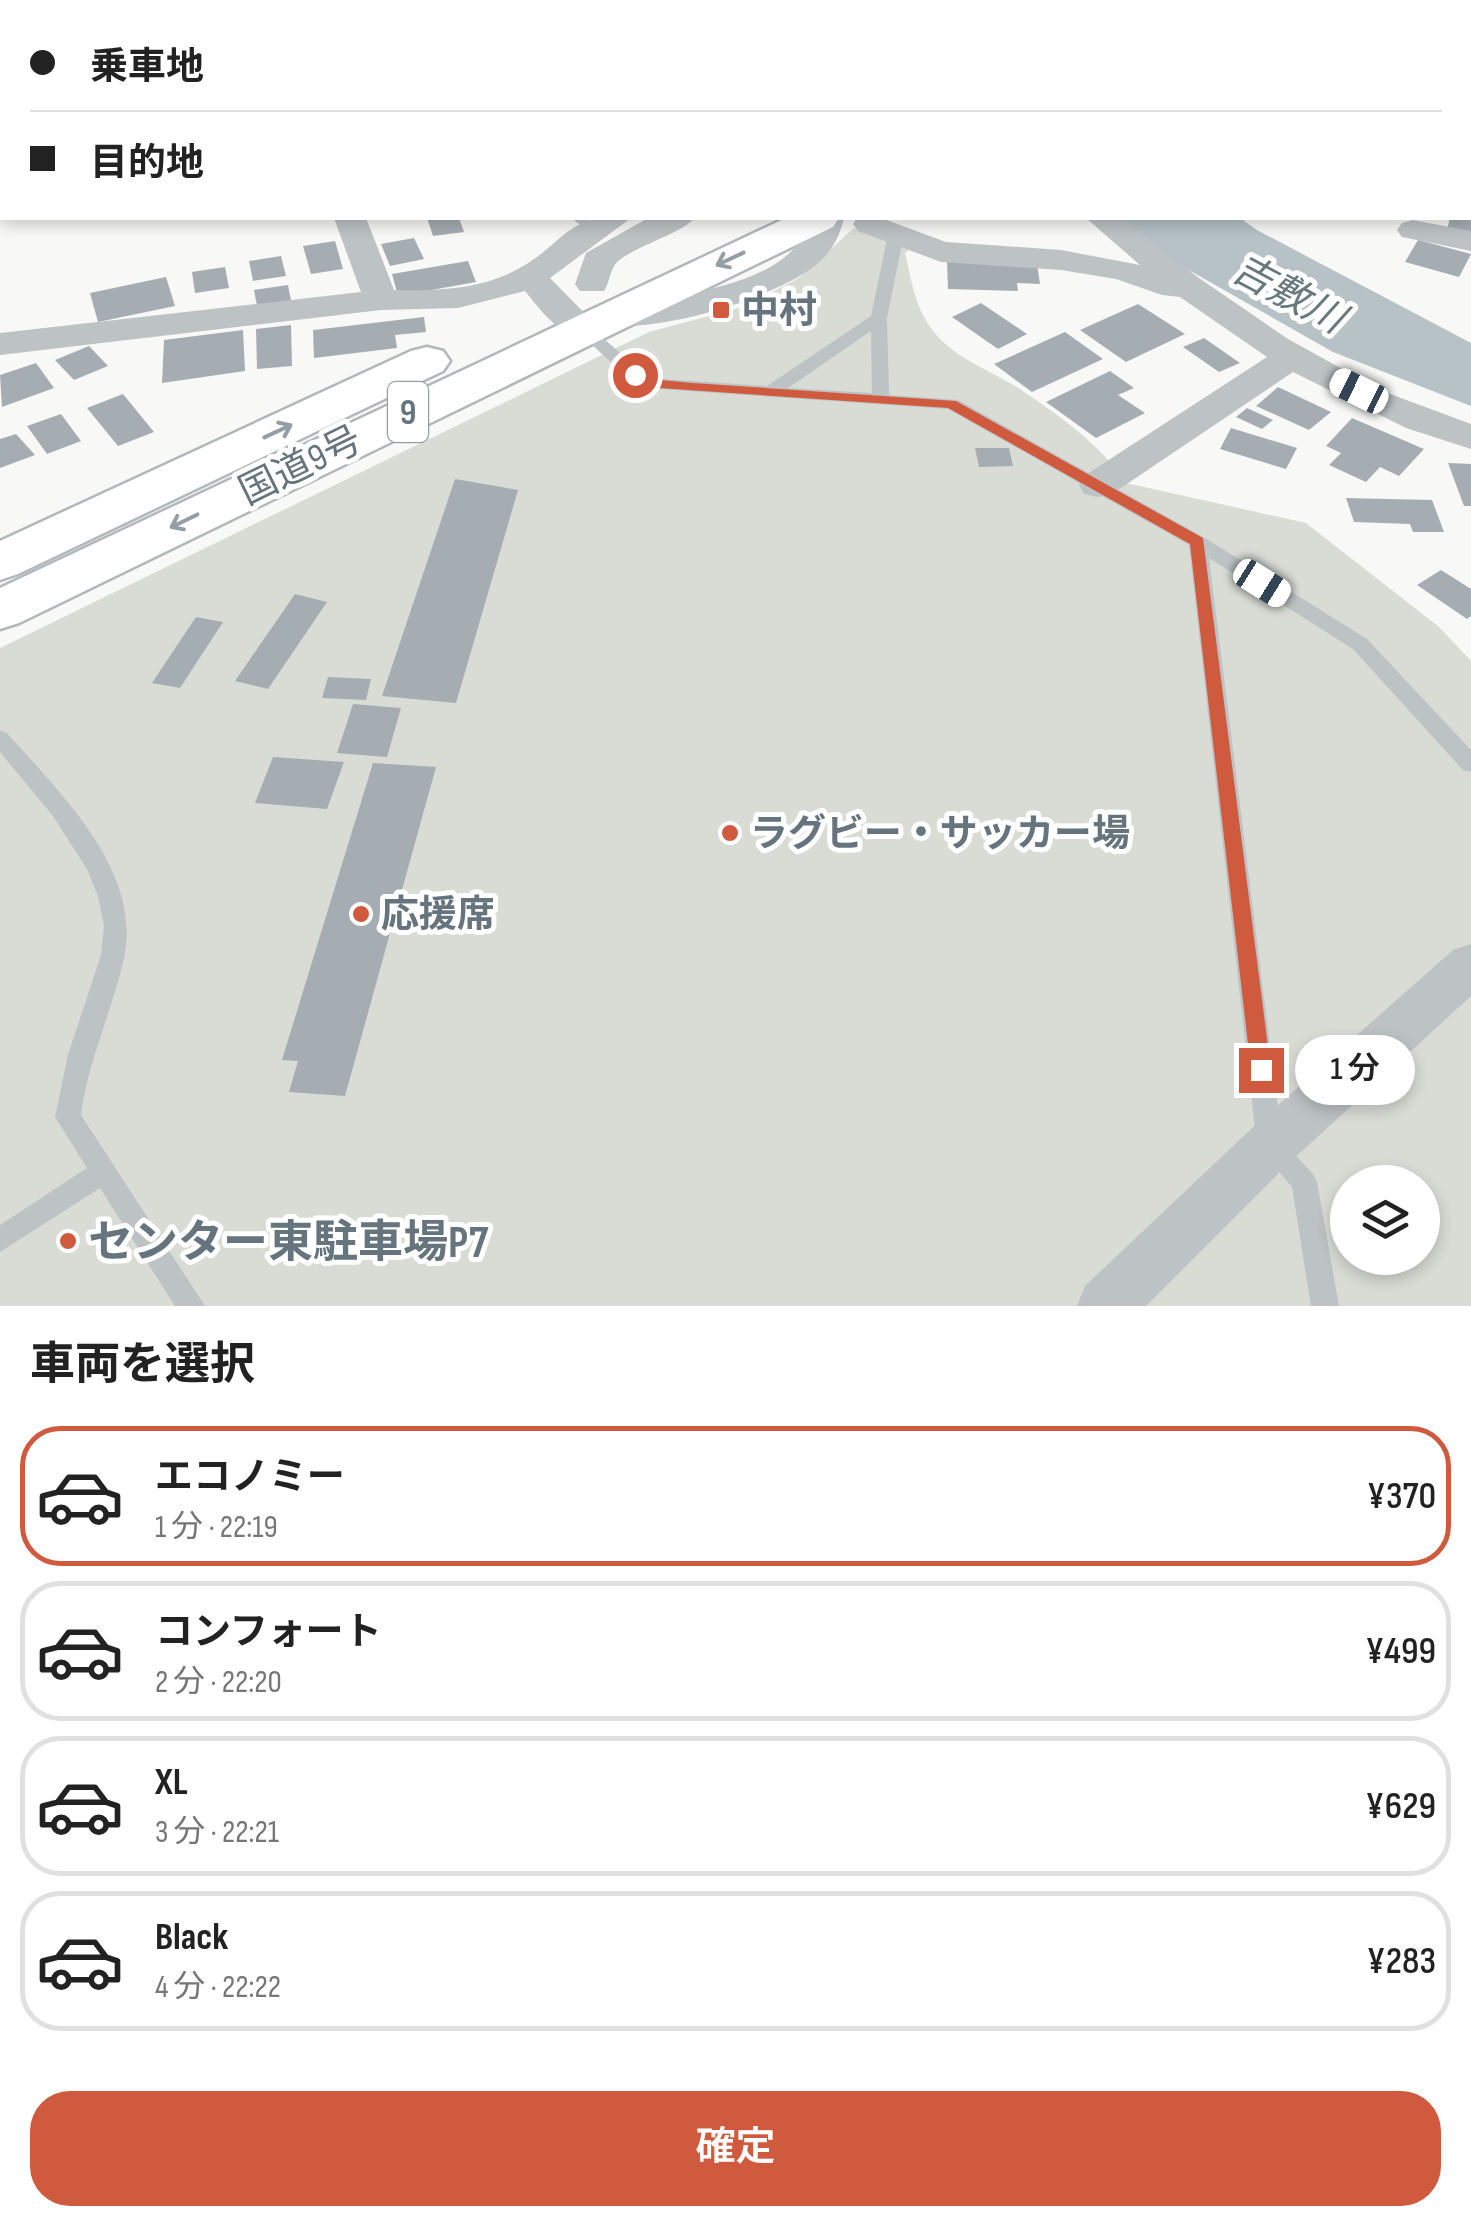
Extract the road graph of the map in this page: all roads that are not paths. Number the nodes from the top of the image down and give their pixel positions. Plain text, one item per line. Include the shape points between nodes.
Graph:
1 (351, 220) edge
2 (672, 220) edge
3 (735, 220) edge
4 (812, 220) edge
5 (828, 220) edge
6 (1104, 220) edge
7 (595, 221) edge
8 (882, 229) joint
9 (1413, 230) dead end
10 (1471, 242) edge
11 (1189, 290) junction
12 (381, 300) junction
13 (574, 301) junction
14 (879, 318) junction
15 (0, 344) edge
16 (1292, 358) junction
17 (770, 392) junction
18 (880, 398) junction
19 (1471, 437) edge
20 (1098, 484) junction
21 (1198, 542) junction
22 (0, 562) edge
23 (0, 610) edge
24 (0, 738) edge
25 (1471, 764) edge
26 (1471, 966) edge
27 (1270, 1146) junction
28 (101, 1173) junction
29 (0, 1240) edge
30 (192, 1306) edge
31 (1106, 1306) edge
32 (1325, 1306) edge

1 - 12 street
2 - 13 street via 598,260
3 - 13 highway, 国道9号 / 9
4 -> 13 highway, 国道9号 / 9
5 - 13 street via 815,246 740,292 641,316
6 - 11 street
7 - 13 street
8 - 11 street via 941,252 1061,260
8 - 14 lane
9 - 10 street
11 - 16 street
12 - 13 street via 450,302 503,290
12 - 15 street
13 - 17 lane via 635,375 659,384
22 -> 13 highway, 国道9号 / 9
13 -> 23 highway, 国道9号 / 9
14 - 17 lane
14 - 18 lane
16 - 19 street via 1426,424
16 - 20 street
17 - 18 lane
18 - 20 lane via 952,404
20 - 21 lane
21 - 25 lane via 1360,644
21 - 27 lane
24 - 28 lane via 72,827 100,870 113,910 114,950 71,1079 68,1117
26 - 27 street
27 - 31 street
27 - 32 lane via 1304,1182
28 - 29 lane
28 - 30 lane

